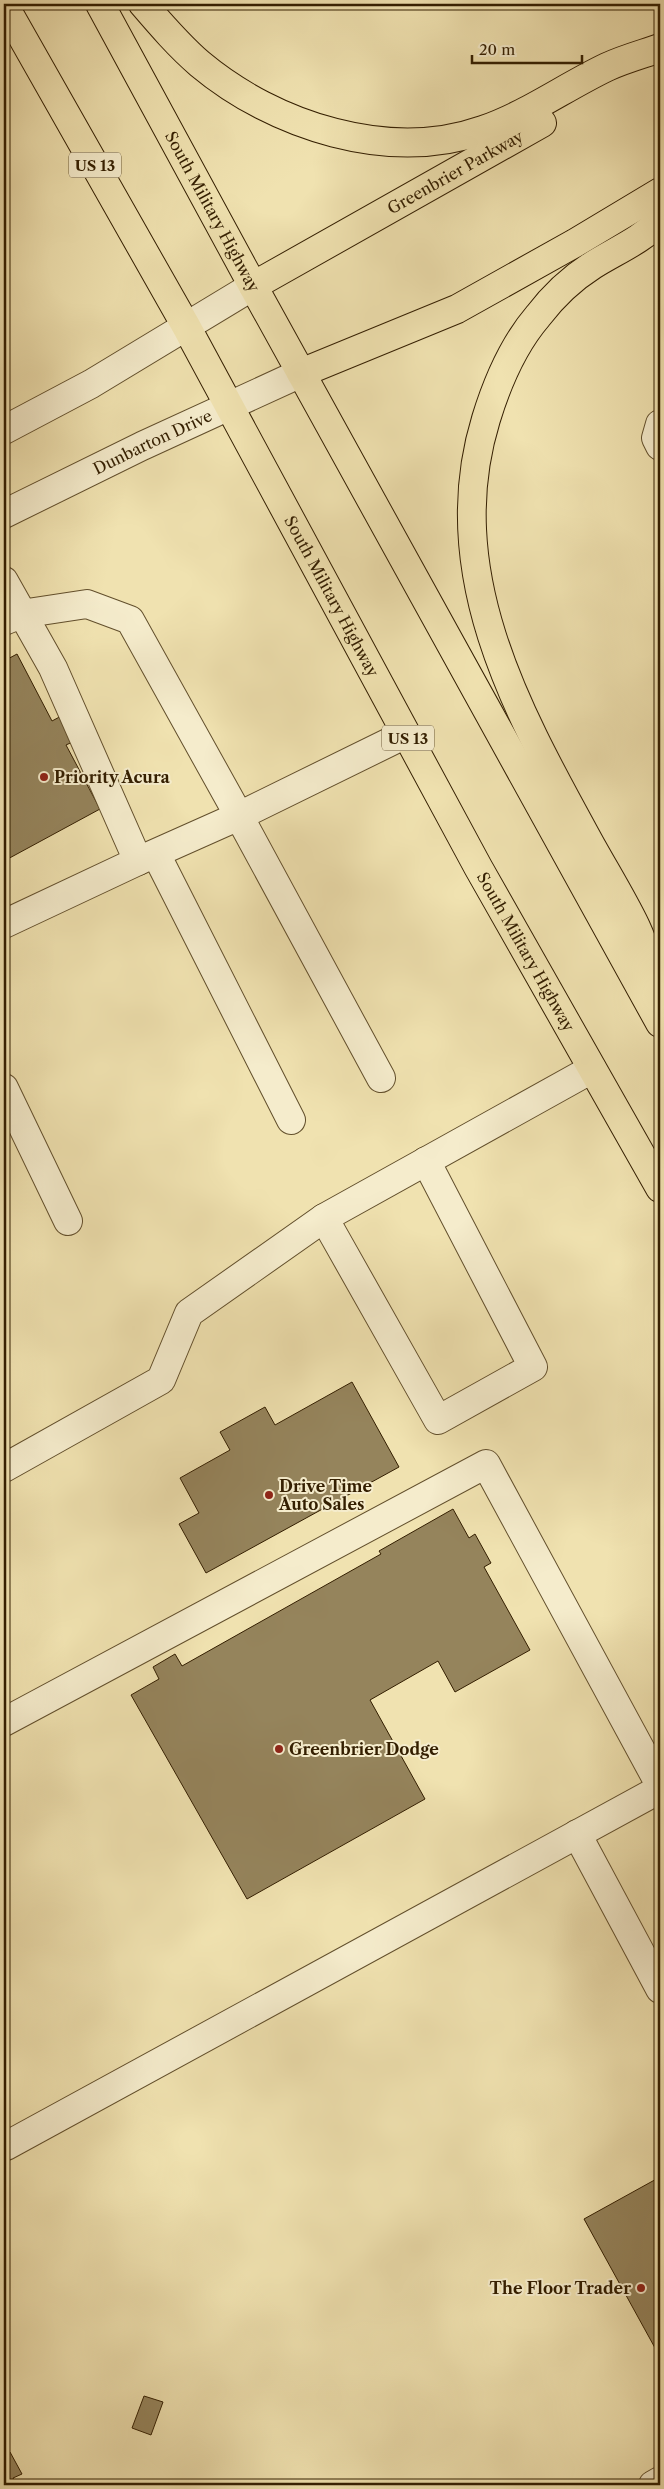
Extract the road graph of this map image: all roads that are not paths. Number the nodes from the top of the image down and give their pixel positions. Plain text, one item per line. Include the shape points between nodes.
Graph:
1 (100, 4) edge
2 (143, 4) edge
3 (4, 5) edge
4 (660, 48) edge
5 (660, 60) edge
6 (660, 192) edge
7 (660, 221) edge
8 (253, 286) junction
9 (186, 326) junction
10 (301, 373) junction
11 (228, 406) junction
12 (660, 424) edge
13 (4, 430) edge
14 (660, 446) edge
15 (4, 514) edge
16 (4, 580) edge
17 (13, 618) edge
18 (406, 734) junction
19 (239, 816) junction
20 (147, 857) junction
21 (4, 924) edge
22 (660, 994) edge
23 (660, 1023) edge
24 (592, 1069) junction
25 (381, 1078) dead end
26 (4, 1088) edge
27 (291, 1120) dead end
28 (426, 1161) junction
29 (660, 1188) edge
30 (324, 1218) junction
31 (68, 1221) dead end
32 (4, 1468) edge
33 (4, 1722) edge
34 (660, 1785) edge
35 (660, 1789) edge
36 (577, 1834) junction
37 (660, 1990) edge
38 (4, 2143) edge
39 (660, 2481) edge
40 (652, 2485) edge

1 - 8 main road, South Military Highway
2 - 4 main road via 173,39 201,64 261,104 298,122 387,142 454,138 482,130 516,116 608,66
3 - 9 main road, South Military Highway / US 13
5 - 8 main road, Greenbrier Parkway via 508,141
6 - 10 main road via 575,244 457,309
7 - 22 main road via 645,236 594,264 564,286 536,318 512,354 493,395 480,437 473,480 471,527 475,571 486,621 505,675 534,738 636,927
8 - 9 street
8 - 10 main road, South Military Highway
9 - 11 main road, South Military Highway / US 13
9 - 13 street via 91,384
10 - 11 street, Dunbarton Drive
10 - 23 main road, South Military Highway
11 - 15 street, Dunbarton Drive
11 - 18 main road, South Military Highway / US 13
12 - 14 street via 656,438
16 - 17 street
17 - 19 street via 87,604 130,620
17 - 20 street via 53,668
18 - 19 street
18 - 24 main road, South Military Highway / US 13
19 - 20 street
19 - 25 street
20 - 21 street
20 - 27 street
24 - 28 street
24 - 29 main road, South Military Highway / US 13
26 - 31 street
28 - 30 street
28 - 30 street via 533,1367 438,1420
30 - 32 street via 188,1313 161,1380
33 - 34 street via 486,1464
35 - 36 street
36 - 37 street
36 - 38 street via 6,2146
39 - 40 street

